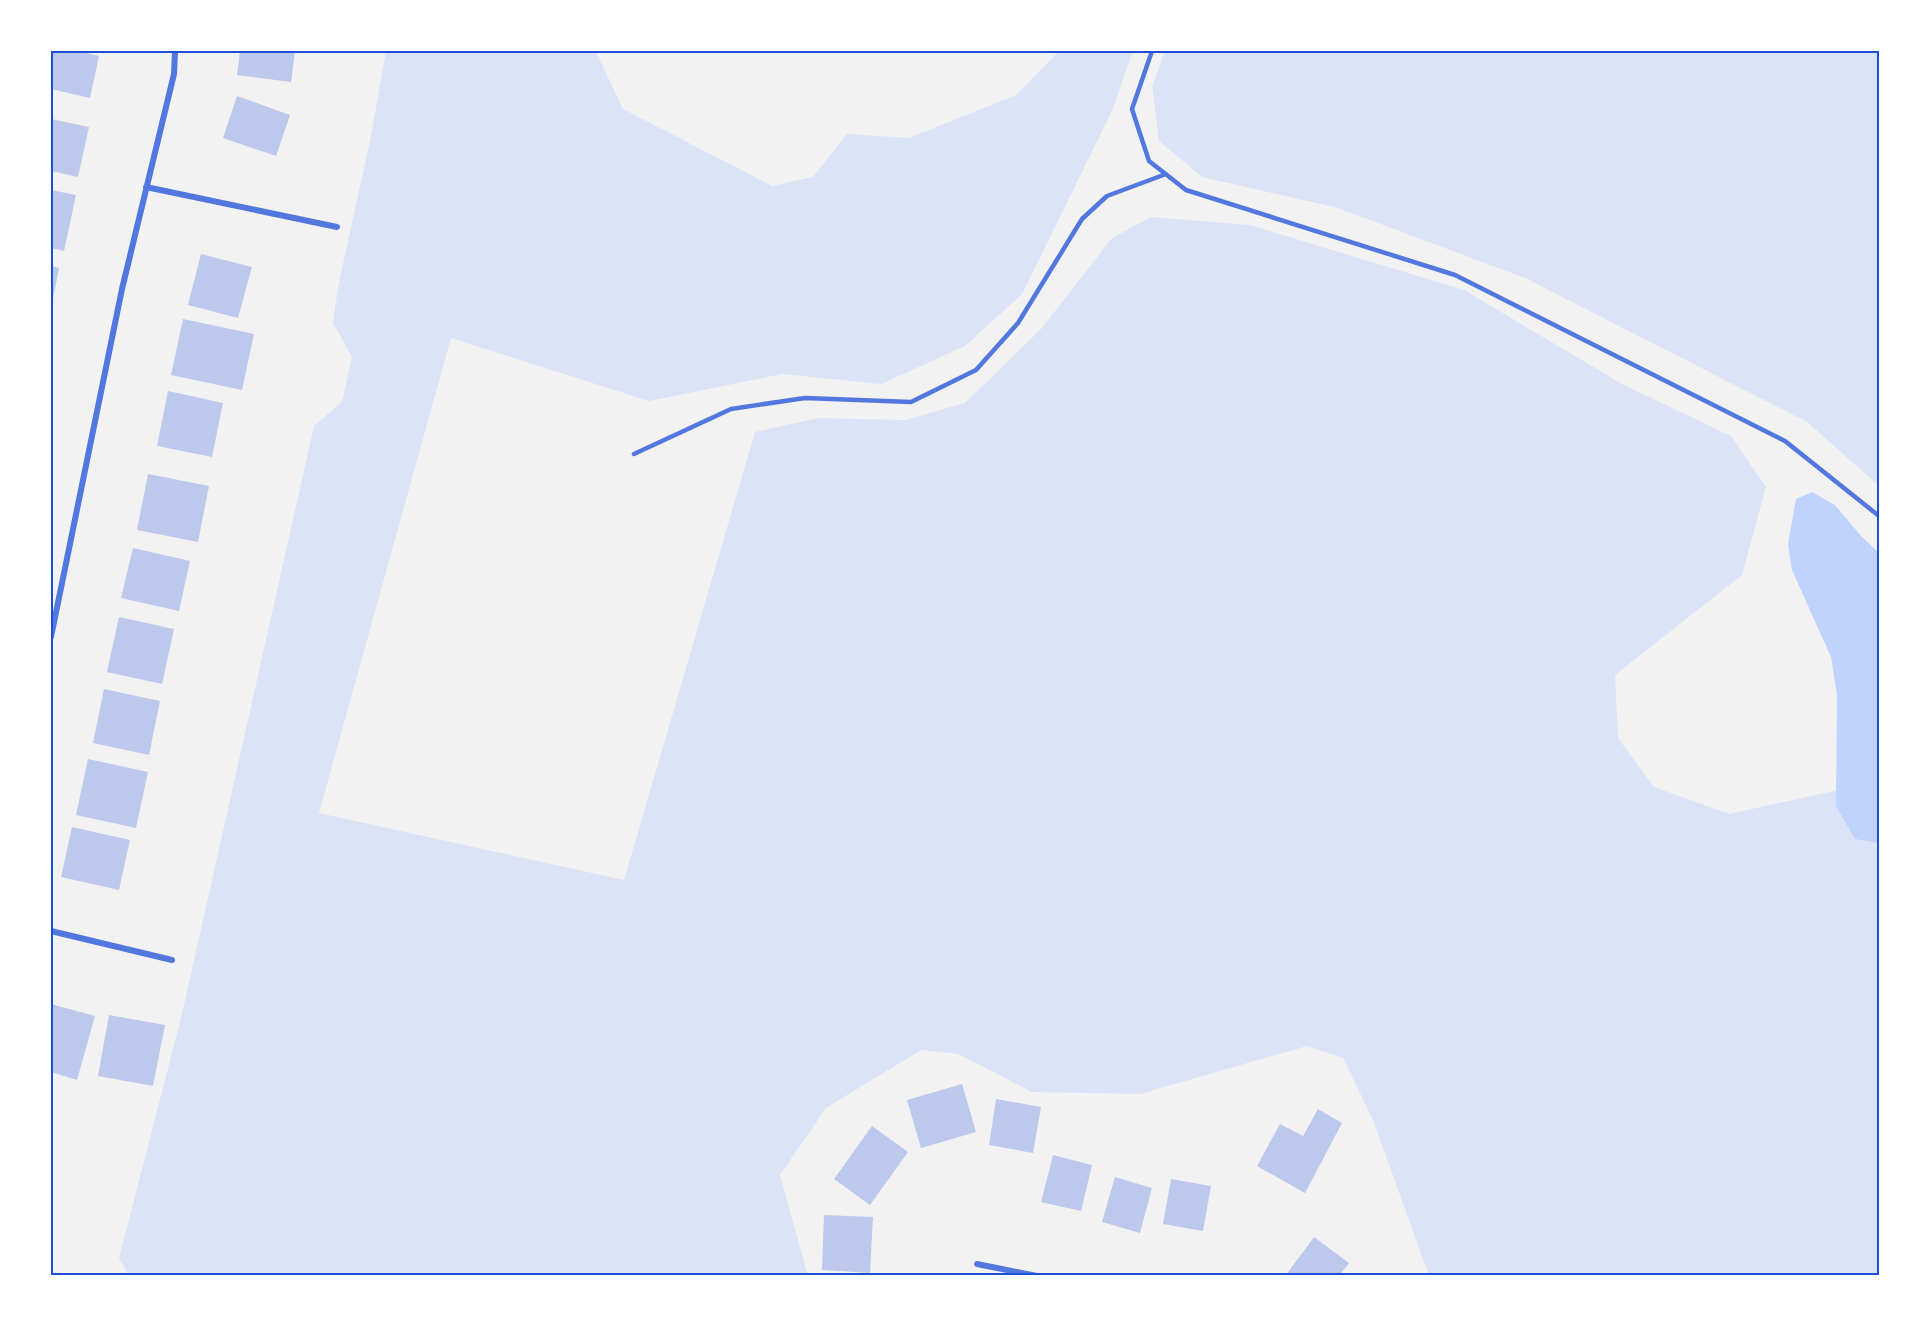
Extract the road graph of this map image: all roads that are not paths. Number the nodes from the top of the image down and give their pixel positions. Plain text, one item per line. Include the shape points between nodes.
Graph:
1 (175, 51) edge
2 (1152, 51) edge
3 (1166, 174) junction
4 (146, 187) junction
5 (337, 226) dead end
6 (634, 454) dead end
7 (1879, 516) edge
8 (51, 637) edge
9 (51, 931) edge
10 (172, 960) dead end
11 (977, 1264) dead end
12 (1037, 1276) edge

1 - 4 street via 174,74
2 - 3 lane via 1132,109 1149,161
3 - 6 lane via 1107,196 1082,219 1018,323 976,370 911,402 805,398 731,409
3 - 7 lane via 1186,190 1455,275 1785,441
4 - 5 street
4 - 8 street
9 - 10 street
11 - 12 street

